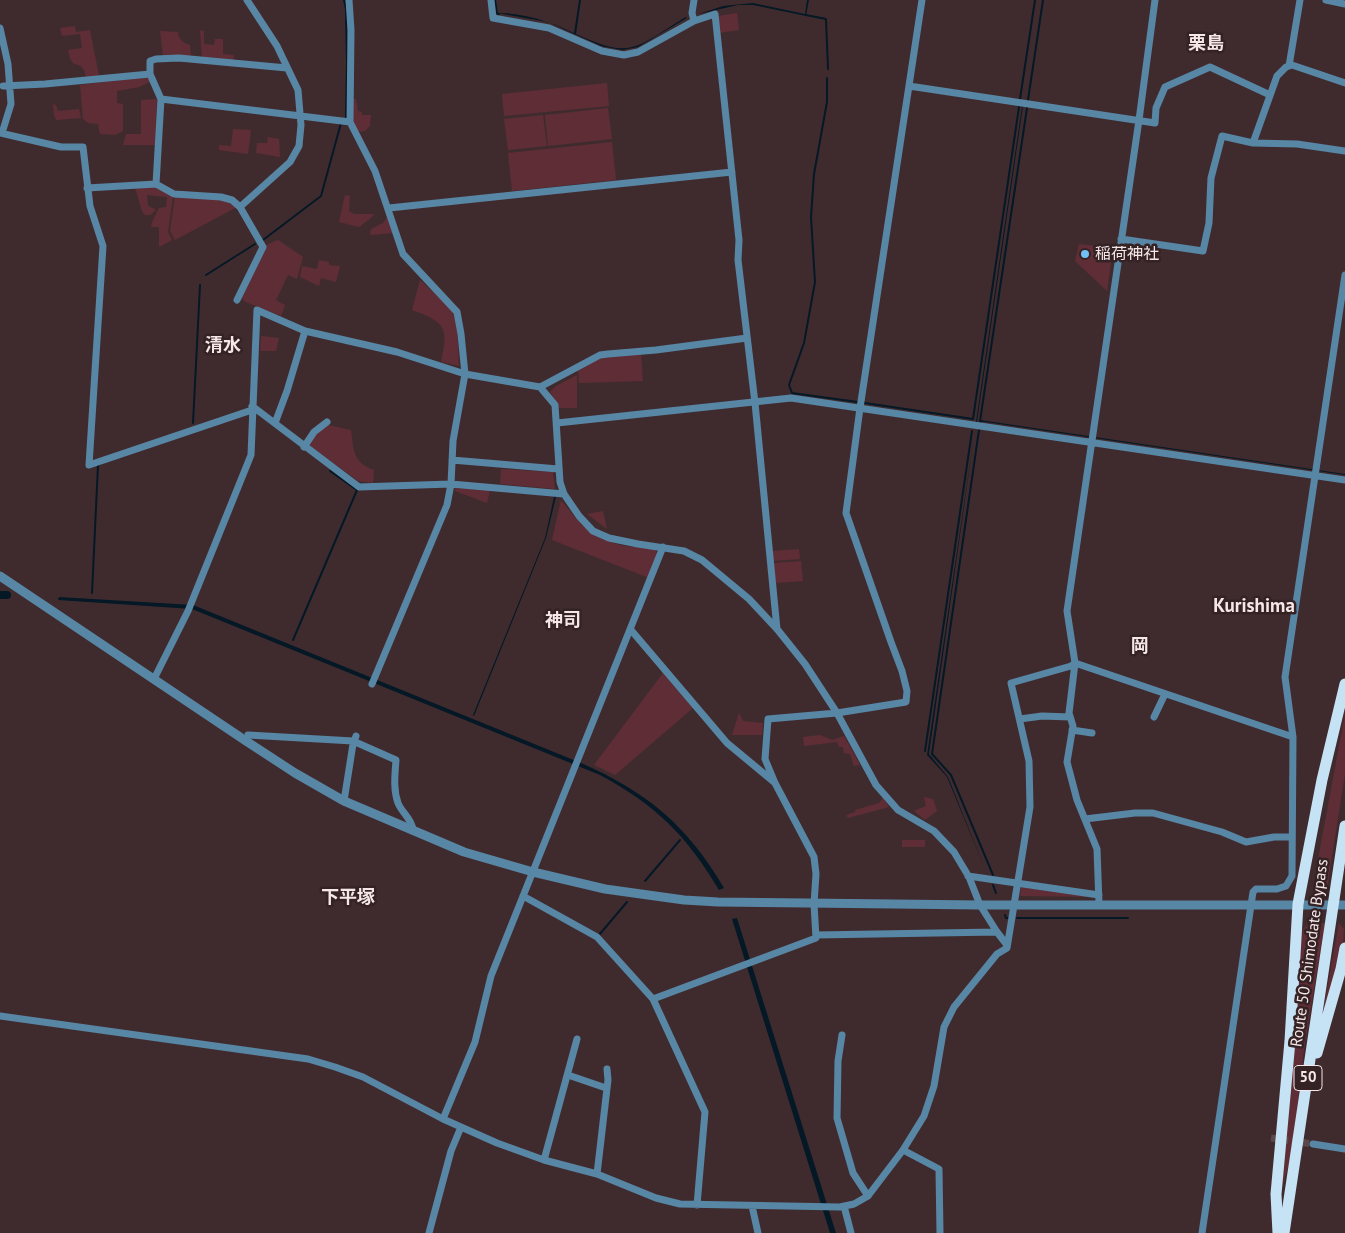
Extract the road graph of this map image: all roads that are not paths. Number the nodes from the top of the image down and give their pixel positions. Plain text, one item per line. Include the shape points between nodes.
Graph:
1 (247, 0) edge
2 (349, 0) edge
3 (491, 0) edge
4 (694, 0) edge
5 (922, 0) edge
6 (1155, 0) edge
7 (1300, 0) edge
8 (1326, 0) edge
9 (1345, 4) edge
10 (694, 21) junction
11 (0, 28) edge
12 (1290, 66) junction
13 (287, 68) junction
14 (150, 74) junction
15 (1345, 82) edge
16 (7, 86) junction
17 (909, 86) junction
18 (1270, 95) junction
19 (161, 99) junction
20 (300, 115) junction
21 (1139, 120) junction
22 (350, 122) junction
23 (1, 133) edge
24 (1253, 143) junction
25 (1345, 151) edge
26 (732, 172) junction
27 (156, 184) junction
28 (87, 188) junction
29 (240, 207) junction
30 (388, 208) junction
31 (1121, 239) junction
32 (1345, 275) edge
33 (237, 300) dead end
34 (305, 331) junction
35 (747, 338) junction
36 (465, 374) junction
37 (540, 387) junction
38 (755, 403) junction
39 (252, 408) junction
40 (860, 408) junction
41 (327, 422) dead end
42 (557, 423) junction
43 (275, 424) junction
44 (1092, 439) junction
45 (304, 447) junction
46 (452, 460) junction
47 (558, 469) junction
48 (1316, 472) junction
49 (1345, 480) edge
50 (451, 484) junction
51 (564, 494) junction
52 (664, 548) junction
53 (0, 576) edge
54 (777, 629) junction
55 (632, 630) junction
56 (1075, 663) junction
57 (154, 679) junction
58 (372, 684) dead end
59 (1345, 684) edge
60 (1164, 694) junction
61 (837, 713) junction
62 (1070, 716) junction
63 (1154, 716) dead end
64 (1020, 720) junction
65 (1072, 730) junction
66 (1092, 733) dead end
67 (248, 735) dead end
68 (1293, 737) junction
69 (355, 739) junction
70 (775, 783) junction
71 (344, 801) junction
72 (1085, 819) junction
73 (1345, 826) edge
74 (413, 830) junction
75 (1292, 837) junction
76 (533, 872) junction
77 (968, 876) junction
78 (1017, 883) junction
79 (523, 896) junction
80 (1099, 900) junction
81 (814, 904) junction
82 (1015, 904) junction
83 (1251, 904) junction
84 (1298, 904) junction
85 (1345, 904) edge
86 (980, 905) junction
87 (997, 932) junction
88 (816, 935) junction
89 (1008, 945) junction
90 (1345, 948) edge
91 (653, 999) junction
92 (0, 1016) edge
93 (842, 1035) dead end
94 (577, 1039) dead end
95 (607, 1069) dead end
96 (568, 1075) junction
97 (606, 1088) junction
98 (1306, 1094) junction
99 (443, 1119) junction
100 (461, 1127) junction
101 (1312, 1144) tunnel mouth
102 (1345, 1149) edge
103 (903, 1150) junction
104 (544, 1160) junction
105 (597, 1174) junction
106 (868, 1196) junction
107 (697, 1205) junction
108 (752, 1206) junction
109 (844, 1206) junction
110 (429, 1233) edge
111 (758, 1233) edge
112 (851, 1233) edge
113 (940, 1233) edge
114 (1202, 1233) edge
115 (1278, 1233) edge
116 (1284, 1233) edge

1 - 13 street
2 - 22 street
3 - 10 street via 493,18 549,28 602,51 618,54 638,52
4 - 10 street
5 - 17 street
6 - 21 street
7 - 12 street
8 - 9 street
10 - 26 street via 715,14
11 - 16 street
12 - 15 street
12 - 18 street via 1277,76
13 - 14 street via 179,58 150,61
13 - 20 street via 298,90
14 - 16 street
14 - 19 street
16 - 23 street via 11,104
17 - 21 street
17 - 40 street
18 - 21 street via 1210,67 1165,87 1156,108 1155,123
18 - 24 street
19 - 20 street
19 - 27 street
20 - 22 street
20 - 29 street via 299,146 290,162
21 - 31 street
22 - 30 street via 375,171
23 - 28 street via 61,147 84,147
24 - 25 street via 1297,144
24 - 31 street via 1222,136 1211,178 1209,222 1203,251
26 - 30 street
26 - 35 street
27 - 28 street
27 - 29 street via 174,194 221,197
28 - 39 street via 103,246 89,464
29 - 33 street via 263,247
30 - 36 street via 404,254 457,312
31 - 44 street
32 - 48 street
34 - 36 street via 397,352
34 - 39 street via 257,310
34 - 43 street
35 - 37 street via 608,354
35 - 38 street
36 - 37 street
36 - 46 street
37 - 42 street via 556,405
38 - 40 street via 791,398
38 - 42 street
38 - 54 street
39 - 43 street
39 - 57 street via 251,455 188,611
40 - 44 street
40 - 61 street via 846,513 907,691 906,702
41 - 45 street via 314,432
42 - 47 street
43 - 45 street
44 - 48 street
44 - 56 street via 1067,611
45 - 50 street via 359,487
46 - 47 street
46 - 50 street
47 - 51 street
48 - 49 street
48 - 68 street via 1286,677
50 - 51 street
50 - 58 street via 447,505
51 - 52 street via 593,531 609,538
52 - 54 street via 684,551 702,560
52 - 55 street
53 - 57 street
54 - 61 street
55 - 70 street via 727,743
55 - 76 street
56 - 60 street
56 - 62 street
56 - 64 street via 1011,683
57 - 71 street via 295,773
59 - 84 highway
60 - 63 street
60 - 68 street
61 - 70 street via 768,720 765,759
61 - 77 street via 876,785 898,810 934,831 954,852
62 - 64 street
62 - 65 street
64 - 78 street via 1029,761 1030,807
65 - 66 street
65 - 72 street via 1067,762 1076,800
67 - 69 street
68 - 75 street
69 - 71 street
69 - 74 street via 396,760 395,788 399,804 413,824
70 - 81 street via 814,857
71 - 74 street
72 - 75 street via 1153,813 1246,842
72 - 80 street via 1097,849
73 - 98 highway, Route 50 Shimodate Bypass / 50
74 - 76 street via 464,852
75 - 83 street via 1292,876 1286,886 1256,889
76 - 79 street
76 - 81 street via 605,889 684,900
77 - 78 street
77 - 86 street
78 - 80 street
78 - 82 street
79 - 91 street via 597,937
79 - 99 street via 491,976 475,1042
80 - 82 street
80 - 83 street
81 - 86 street
81 - 88 street
82 - 86 street
82 - 89 street
83 - 84 street
83 - 114 street
84 - 85 street
84 - 115 highway via 1276,1194
86 - 87 street
87 - 88 street
87 - 89 street
88 - 91 street via 816,938
89 - 103 street via 954,1006 944,1027 934,1086 924,1116
90 - 98 highway
91 - 107 street via 705,1112
92 - 99 street via 308,1059 363,1077
93 - 106 street via 837,1118 853,1173
94 - 96 street
95 - 97 street
96 - 97 street
96 - 104 street
97 - 105 street
98 - 116 highway, Route 50 Shimodate Bypass / 50
99 - 100 street
100 - 104 street
100 - 110 street via 451,1151
101 - 102 street
103 - 106 street
103 - 113 street via 939,1168
104 - 105 street
105 - 107 street via 656,1198
106 - 109 street
107 - 108 street
108 - 109 street
108 - 111 street
109 - 112 street

